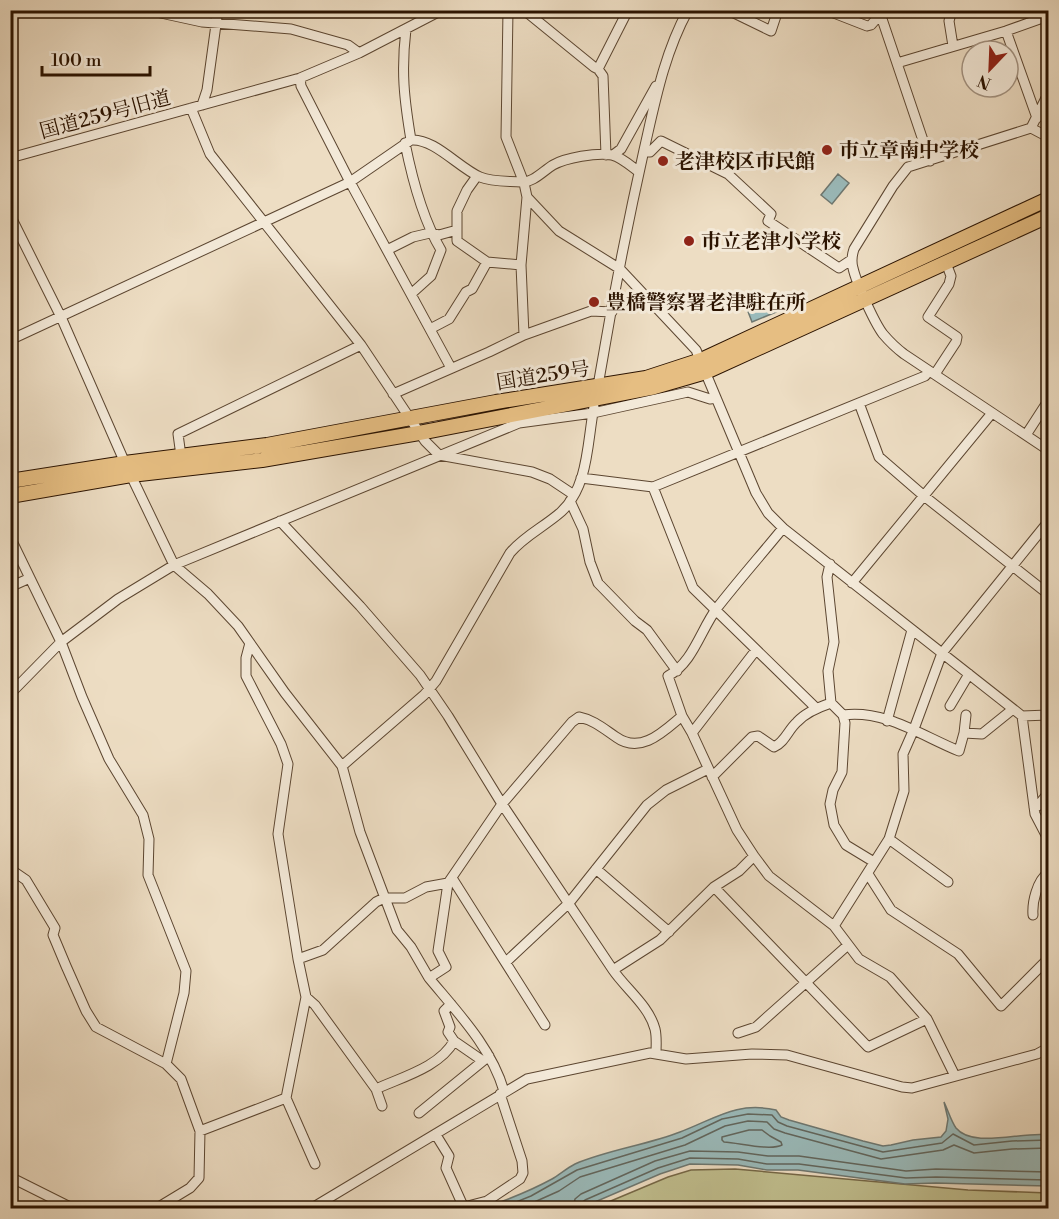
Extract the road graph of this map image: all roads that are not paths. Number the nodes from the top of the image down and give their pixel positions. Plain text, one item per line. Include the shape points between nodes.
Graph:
1 (147, 10) edge
2 (218, 10) edge
3 (442, 10) edge
4 (508, 10) edge
5 (524, 10) edge
6 (628, 10) edge
7 (688, 10) edge
8 (726, 10) edge
9 (778, 10) edge
10 (826, 10) edge
11 (952, 10) edge
12 (1048, 16) edge
13 (215, 22) junction
14 (406, 29) junction
15 (1006, 31) junction
16 (953, 46) junction
17 (359, 52) junction
18 (897, 63) junction
19 (598, 69) junction
20 (661, 77) junction
21 (300, 78) junction
22 (1048, 94) edge
23 (202, 105) junction
24 (191, 108) junction
25 (1037, 118) junction
26 (1031, 128) junction
27 (1048, 137) edge
28 (408, 142) junction
29 (644, 152) junction
30 (609, 155) junction
31 (10, 158) edge
32 (930, 160) junction
33 (639, 172) junction
34 (477, 176) junction
35 (350, 183) junction
36 (524, 183) junction
37 (527, 197) junction
38 (1048, 199) edge
39 (10, 215) edge
40 (1048, 216) edge
41 (264, 221) junction
42 (457, 230) junction
43 (430, 233) junction
44 (387, 250) junction
45 (851, 260) junction
46 (487, 262) junction
47 (946, 262) junction
48 (521, 265) junction
49 (620, 268) junction
50 (860, 287) junction
51 (411, 294) junction
52 (867, 301) junction
53 (612, 312) junction
54 (60, 316) junction
55 (430, 329) junction
56 (524, 335) junction
57 (10, 340) edge
58 (361, 345) junction
59 (704, 366) junction
60 (451, 368) junction
61 (932, 373) junction
62 (599, 380) dead end
63 (393, 394) junction
64 (716, 398) junction
65 (1048, 401) edge
66 (859, 403) junction
67 (593, 410) junction
68 (992, 413) junction
69 (409, 418) junction
70 (419, 433) junction
71 (1026, 435) junction
72 (1048, 450) edge
73 (740, 453) junction
74 (439, 455) junction
75 (181, 456) junction
76 (128, 469) junction
77 (581, 478) junction
78 (10, 481) edge
79 (653, 487) junction
80 (10, 496) edge
81 (924, 496) junction
82 (572, 498) junction
83 (280, 522) junction
84 (1048, 522) edge
85 (783, 528) junction
86 (10, 537) edge
87 (830, 564) junction
88 (174, 565) junction
89 (1012, 566) junction
90 (30, 578) junction
91 (852, 583) junction
92 (10, 587) edge
93 (1048, 594) edge
94 (716, 610) junction
95 (912, 630) junction
96 (61, 642) junction
97 (250, 643) junction
98 (756, 650) junction
99 (942, 653) junction
100 (677, 671) junction
101 (969, 674) junction
102 (430, 688) junction
103 (10, 694) edge
104 (831, 703) junction
105 (950, 706) dead end
106 (816, 708) junction
107 (1013, 709) junction
108 (966, 715) dead end
109 (1048, 715) edge
110 (682, 716) junction
111 (843, 716) junction
112 (1022, 716) junction
113 (888, 721) junction
114 (914, 729) junction
115 (692, 733) junction
116 (964, 733) junction
117 (342, 766) junction
118 (710, 773) junction
119 (1048, 793) edge
120 (502, 804) junction
121 (1034, 807) junction
122 (889, 839) junction
123 (1048, 839) edge
124 (754, 856) junction
125 (874, 862) junction
126 (10, 869) edge
127 (597, 869) junction
128 (1048, 873) edge
129 (868, 874) junction
130 (450, 881) junction
131 (948, 882) dead end
132 (714, 887) junction
133 (384, 898) junction
134 (568, 903) junction
135 (1033, 915) dead end
136 (834, 926) junction
137 (669, 932) junction
138 (848, 945) junction
139 (298, 959) junction
140 (1048, 959) edge
141 (506, 962) junction
142 (613, 970) junction
143 (429, 978) junction
144 (806, 982) junction
145 (306, 998) junction
146 (450, 1004) junction
147 (927, 1019) junction
148 (545, 1025) dead end
149 (738, 1033) dead end
150 (454, 1041) junction
151 (1048, 1048) edge
152 (656, 1054) junction
153 (486, 1059) junction
154 (166, 1064) junction
155 (955, 1077) junction
156 (376, 1089) junction
157 (502, 1093) junction
158 (286, 1098) junction
159 (382, 1106) dead end
160 (419, 1113) dead end
161 (200, 1131) junction
162 (436, 1135) junction
163 (315, 1164) dead end
164 (10, 1178) edge
165 (68, 1206) edge
166 (462, 1208) edge
167 (37, 1209) edge
168 (157, 1209) edge
169 (312, 1209) edge

1 - 13 street
2 - 13 street
3 - 14 street, 国道259号旧道
4 - 36 street via 506,137
5 - 19 street
6 - 19 street
7 - 20 street
8 - 9 street via 771,31
10 - 18 street via 867,26 878,17 882,19
11 - 16 street via 949,21
12 - 15 street
13 - 17 street via 291,29 348,45
13 - 23 street
14 - 17 street, 国道259号旧道
14 - 28 street via 402,64
15 - 16 street
15 - 25 street
16 - 18 street
17 - 21 street, 国道259号旧道
18 - 32 street
19 - 30 street via 603,76
20 - 29 street
20 - 30 street via 621,149
21 - 23 street, 国道259号旧道
21 - 35 street
22 - 25 street
23 - 24 street, 国道259号旧道
24 - 31 street, 国道259号旧道
24 - 41 street via 210,154
25 - 26 street
26 - 27 street
26 - 32 street
28 - 34 street via 416,139 427,144
28 - 35 street
28 - 43 street via 412,177
29 - 33 street
29 - 45 street via 650,152 661,141 728,174 771,214 768,220 839,268
30 - 33 street
30 - 36 street via 572,158
32 - 45 street via 908,167 854,249
33 - 49 street
34 - 36 street
34 - 42 street via 457,211
35 - 41 street
35 - 44 street
36 - 37 street
37 - 48 street
37 - 49 street via 559,231
38 - 50 highway, 国道259号
39 - 54 street
40 - 47 highway, 国道259号
41 - 54 street
41 - 58 street
42 - 43 street via 439,236
42 - 46 street via 462,246
43 - 44 street
43 - 51 street via 441,250 431,276
44 - 51 street
45 - 50 street
46 - 48 street
46 - 55 street via 449,318
47 - 52 highway, 国道259号
47 - 61 street via 951,276 949,284 928,316 957,338
48 - 56 street
49 - 53 street
49 - 59 street via 687,339
50 - 52 street
50 - 59 highway, 国道259号
51 - 55 street
52 - 59 highway, 国道259号
52 - 61 street via 881,332
53 - 56 street via 591,311
53 - 62 street
54 - 57 street
54 - 76 street
55 - 60 street
56 - 60 street
58 - 63 street
58 - 75 street via 178,434
59 - 64 street
59 - 69 highway, 国道259号
59 - 70 highway, 国道259号 via 651,388
60 - 63 street
61 - 66 street
61 - 68 street
63 - 69 street
64 - 67 street via 688,392
64 - 73 street
65 - 71 street
66 - 73 street
66 - 81 street via 879,457
67 - 74 street via 519,423
67 - 77 street
68 - 71 street
68 - 81 street
69 - 70 street
69 - 75 highway, 国道259号 via 267,445
70 - 74 street
70 - 76 highway, 国道259号 via 262,459
71 - 72 street
73 - 79 street
73 - 85 street via 756,493
74 - 82 street via 532,472 550,479
74 - 83 street
75 - 76 highway, 国道259号
76 - 78 highway, 国道259号
76 - 80 highway, 国道259号
76 - 88 street
77 - 79 street
77 - 82 street
79 - 94 street via 693,588
81 - 89 street
81 - 91 street
82 - 100 street via 598,583 647,630
82 - 102 street via 561,512 510,553
83 - 88 street
83 - 102 street via 360,606
84 - 89 street
85 - 87 street
85 - 94 street
86 - 90 street
87 - 91 street
87 - 104 street via 827,577 834,642 828,671
88 - 96 street via 118,599
88 - 97 street via 208,594
89 - 93 street
89 - 99 street
90 - 92 street
90 - 96 street
91 - 95 street
94 - 98 street
94 - 100 street
95 - 99 street
95 - 113 street
96 - 103 street
96 - 154 street via 109,759 143,815 149,839 148,875 186,971
97 - 117 street
97 - 139 street via 246,676 288,764 278,834
98 - 106 street
98 - 115 street
99 - 101 street
99 - 114 street
100 - 110 street via 668,676
101 - 105 street
101 - 107 street
102 - 117 street
102 - 120 street
104 - 106 street
104 - 111 street
106 - 118 street via 796,722 780,744 774,747 758,736 752,737
107 - 112 street
107 - 116 street via 982,734
108 - 116 street
109 - 112 street
110 - 115 street
110 - 120 street via 644,743 619,740 579,717
111 - 113 street via 858,713
111 - 125 street via 842,772 830,804 834,825 846,845
112 - 121 street
113 - 114 street
114 - 116 street via 959,751
114 - 122 street via 903,754 904,791
115 - 118 street
117 - 133 street
118 - 124 street
118 - 127 street via 666,790 647,805
119 - 121 street
120 - 130 street
120 - 134 street
121 - 123 street
122 - 125 street
122 - 131 street
124 - 132 street
124 - 136 street via 769,876
125 - 129 street
126 - 154 street via 26,880 55,928 66,966 96,1027
127 - 134 street
127 - 137 street
128 - 135 street via 1032,903
129 - 136 street
129 - 140 street via 891,910 958,954 1000,1006
130 - 133 street via 405,898
130 - 141 street
130 - 143 street via 438,951 446,967
132 - 137 street
132 - 144 street
133 - 139 street via 322,950
133 - 143 street via 397,930
134 - 141 street
134 - 142 street
136 - 138 street
137 - 142 street
138 - 144 street
138 - 147 street via 865,963 890,977
139 - 145 street
141 - 148 street
142 - 152 street via 650,1018
143 - 146 street
144 - 147 street via 868,1047
144 - 149 street via 756,1028
145 - 156 street
145 - 158 street
146 - 150 street via 444,1011
146 - 153 street via 476,1035
147 - 155 street
150 - 153 street
150 - 156 street via 434,1062
151 - 155 street
152 - 155 street via 686,1059 786,1055 912,1088
152 - 157 street via 527,1079
153 - 157 street via 499,1073
153 - 160 street
154 - 161 street via 181,1079
156 - 159 street
157 - 162 street
157 - 166 street via 523,1173 488,1201
158 - 161 street
158 - 163 street
161 - 168 street via 199,1178
162 - 166 street via 449,1156 446,1168
162 - 169 street
164 - 165 street
165 - 167 street

